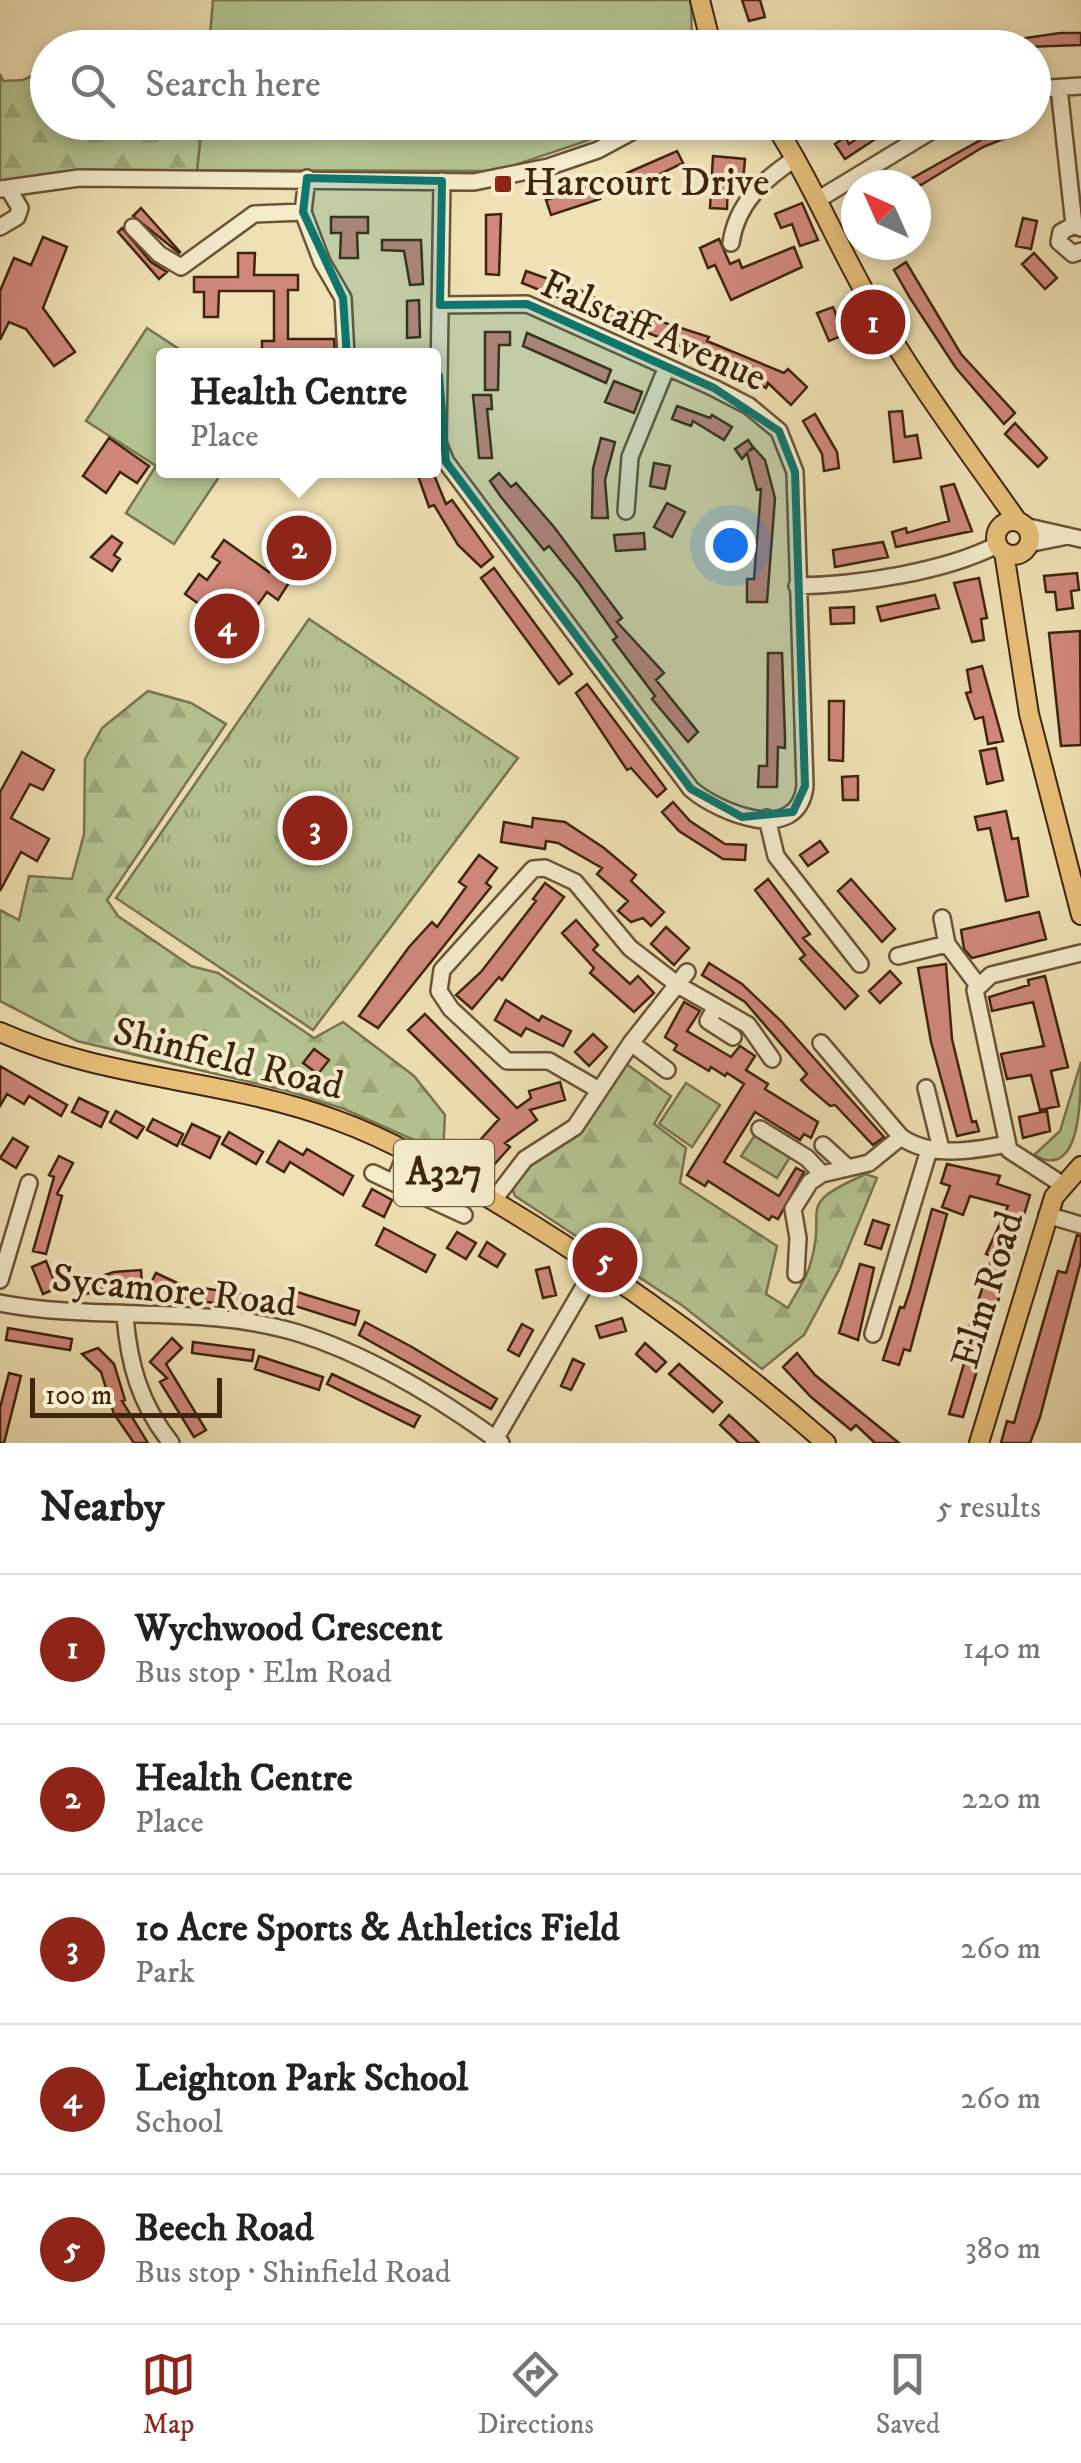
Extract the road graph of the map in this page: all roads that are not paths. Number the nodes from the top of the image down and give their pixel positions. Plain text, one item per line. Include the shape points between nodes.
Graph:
1 (700, 0) edge
2 (708, 30) edge
3 (1081, 86) edge
4 (1051, 88) edge
5 (1058, 88) junction
6 (617, 140) edge
7 (784, 140) edge
8 (916, 140) edge
9 (796, 158) junction
10 (307, 178) junction
11 (442, 181) junction
12 (4, 189) edge
13 (819, 199) junction
14 (303, 212) junction
15 (0, 227) edge
16 (133, 227) dead end
17 (1077, 227) edge
18 (731, 243) dead end
19 (1081, 250) edge
20 (440, 305) junction
21 (346, 348) edge
22 (438, 348) edge
23 (666, 369) junction
24 (441, 451) edge
25 (631, 503) dead end
26 (1013, 538) junction
27 (1077, 538) edge
28 (797, 586) junction
29 (767, 818) junction
30 (1081, 915) edge
31 (942, 918) dead end
32 (947, 944) junction
33 (1081, 953) edge
34 (898, 956) dead end
35 (860, 964) dead end
36 (683, 978) junction
37 (977, 984) junction
38 (712, 1014) junction
39 (0, 1032) edge
40 (734, 1037) dead end
41 (631, 1044) junction
42 (821, 1044) dead end
43 (772, 1059) dead end
44 (667, 1070) dead end
45 (926, 1088) dead end
46 (599, 1090) junction
47 (760, 1129) dead end
48 (901, 1137) junction
49 (1007, 1144) junction
50 (823, 1145) dead end
51 (935, 1150) junction
52 (406, 1153) junction
53 (846, 1166) junction
54 (1081, 1166) edge
55 (373, 1173) dead end
56 (822, 1174) junction
57 (29, 1182) dead end
58 (394, 1183) junction
59 (1063, 1184) junction
60 (493, 1201) junction
61 (464, 1215) dead end
62 (1048, 1216) junction
63 (1081, 1225) edge
64 (597, 1264) junction
65 (796, 1274) dead end
66 (0, 1280) edge
67 (0, 1303) edge
68 (125, 1316) junction
69 (872, 1334) dead end
70 (496, 1442) edge
71 (171, 1443) edge
72 (826, 1443) edge
73 (979, 1443) edge

1 - 2 main road
3 - 5 street
4 - 5 street
5 - 17 street
6 - 11 street via 524,174
7 - 9 main road
8 - 13 street
9 - 13 main road
9 - 18 street via 766,179 735,217
10 - 11 street
10 - 12 street via 80,178
10 - 14 street
11 - 20 street
12 - 15 street via 20,208
13 - 26 main road via 867,297 992,490
14 - 16 street via 254,214 180,268
14 - 21 street via 343,298
17 - 19 street via 1062,232 1059,242 1073,254
20 - 22 street
20 - 23 street, Falstaff Avenue via 527,304
23 - 25 street via 630,457
23 - 28 street, Falstaff Avenue via 749,406 779,431 794,472
24 - 29 street via 691,789 714,808
26 - 27 street
26 - 28 street via 858,582
26 - 30 main road via 1012,584 1032,732
28 - 29 street, Falstaff Avenue via 803,800 793,812
29 - 35 street via 776,856
31 - 32 street
32 - 34 street
32 - 37 street
33 - 37 street
36 - 38 street
36 - 41 street
36 - 46 street via 630,948 587,893 545,868 520,879 442,970 443,1000 492,1050 508,1061 548,1062
37 - 49 street via 974,997
38 - 40 street
38 - 43 street via 748,1025
39 - 52 main road, Shinfield Road / A327 via 73,1058 284,1103
41 - 44 street
41 - 46 street
42 - 48 street
45 - 51 street
46 - 60 street via 575,1128 524,1159
47 - 56 street
48 - 51 street
48 - 53 street via 868,1163
49 - 51 street
49 - 59 street via 1013,1155
50 - 53 street
51 - 69 street via 887,1258 886,1292
52 - 58 street
52 - 60 main road, Shinfield Road / A327
53 - 56 street
54 - 59 main road, Elm Road
55 - 58 street
56 - 65 street via 793,1208
57 - 66 street
58 - 61 street
59 - 62 main road, Elm Road
60 - 64 main road, Shinfield Road / A327
62 - 63 street
62 - 73 main road, Elm Road
64 - 70 street
64 - 72 main road, Shinfield Road / A327
67 - 68 street, Sycamore Road
68 - 70 street, Sycamore Road via 298,1333 391,1374
68 - 71 street via 138,1390

